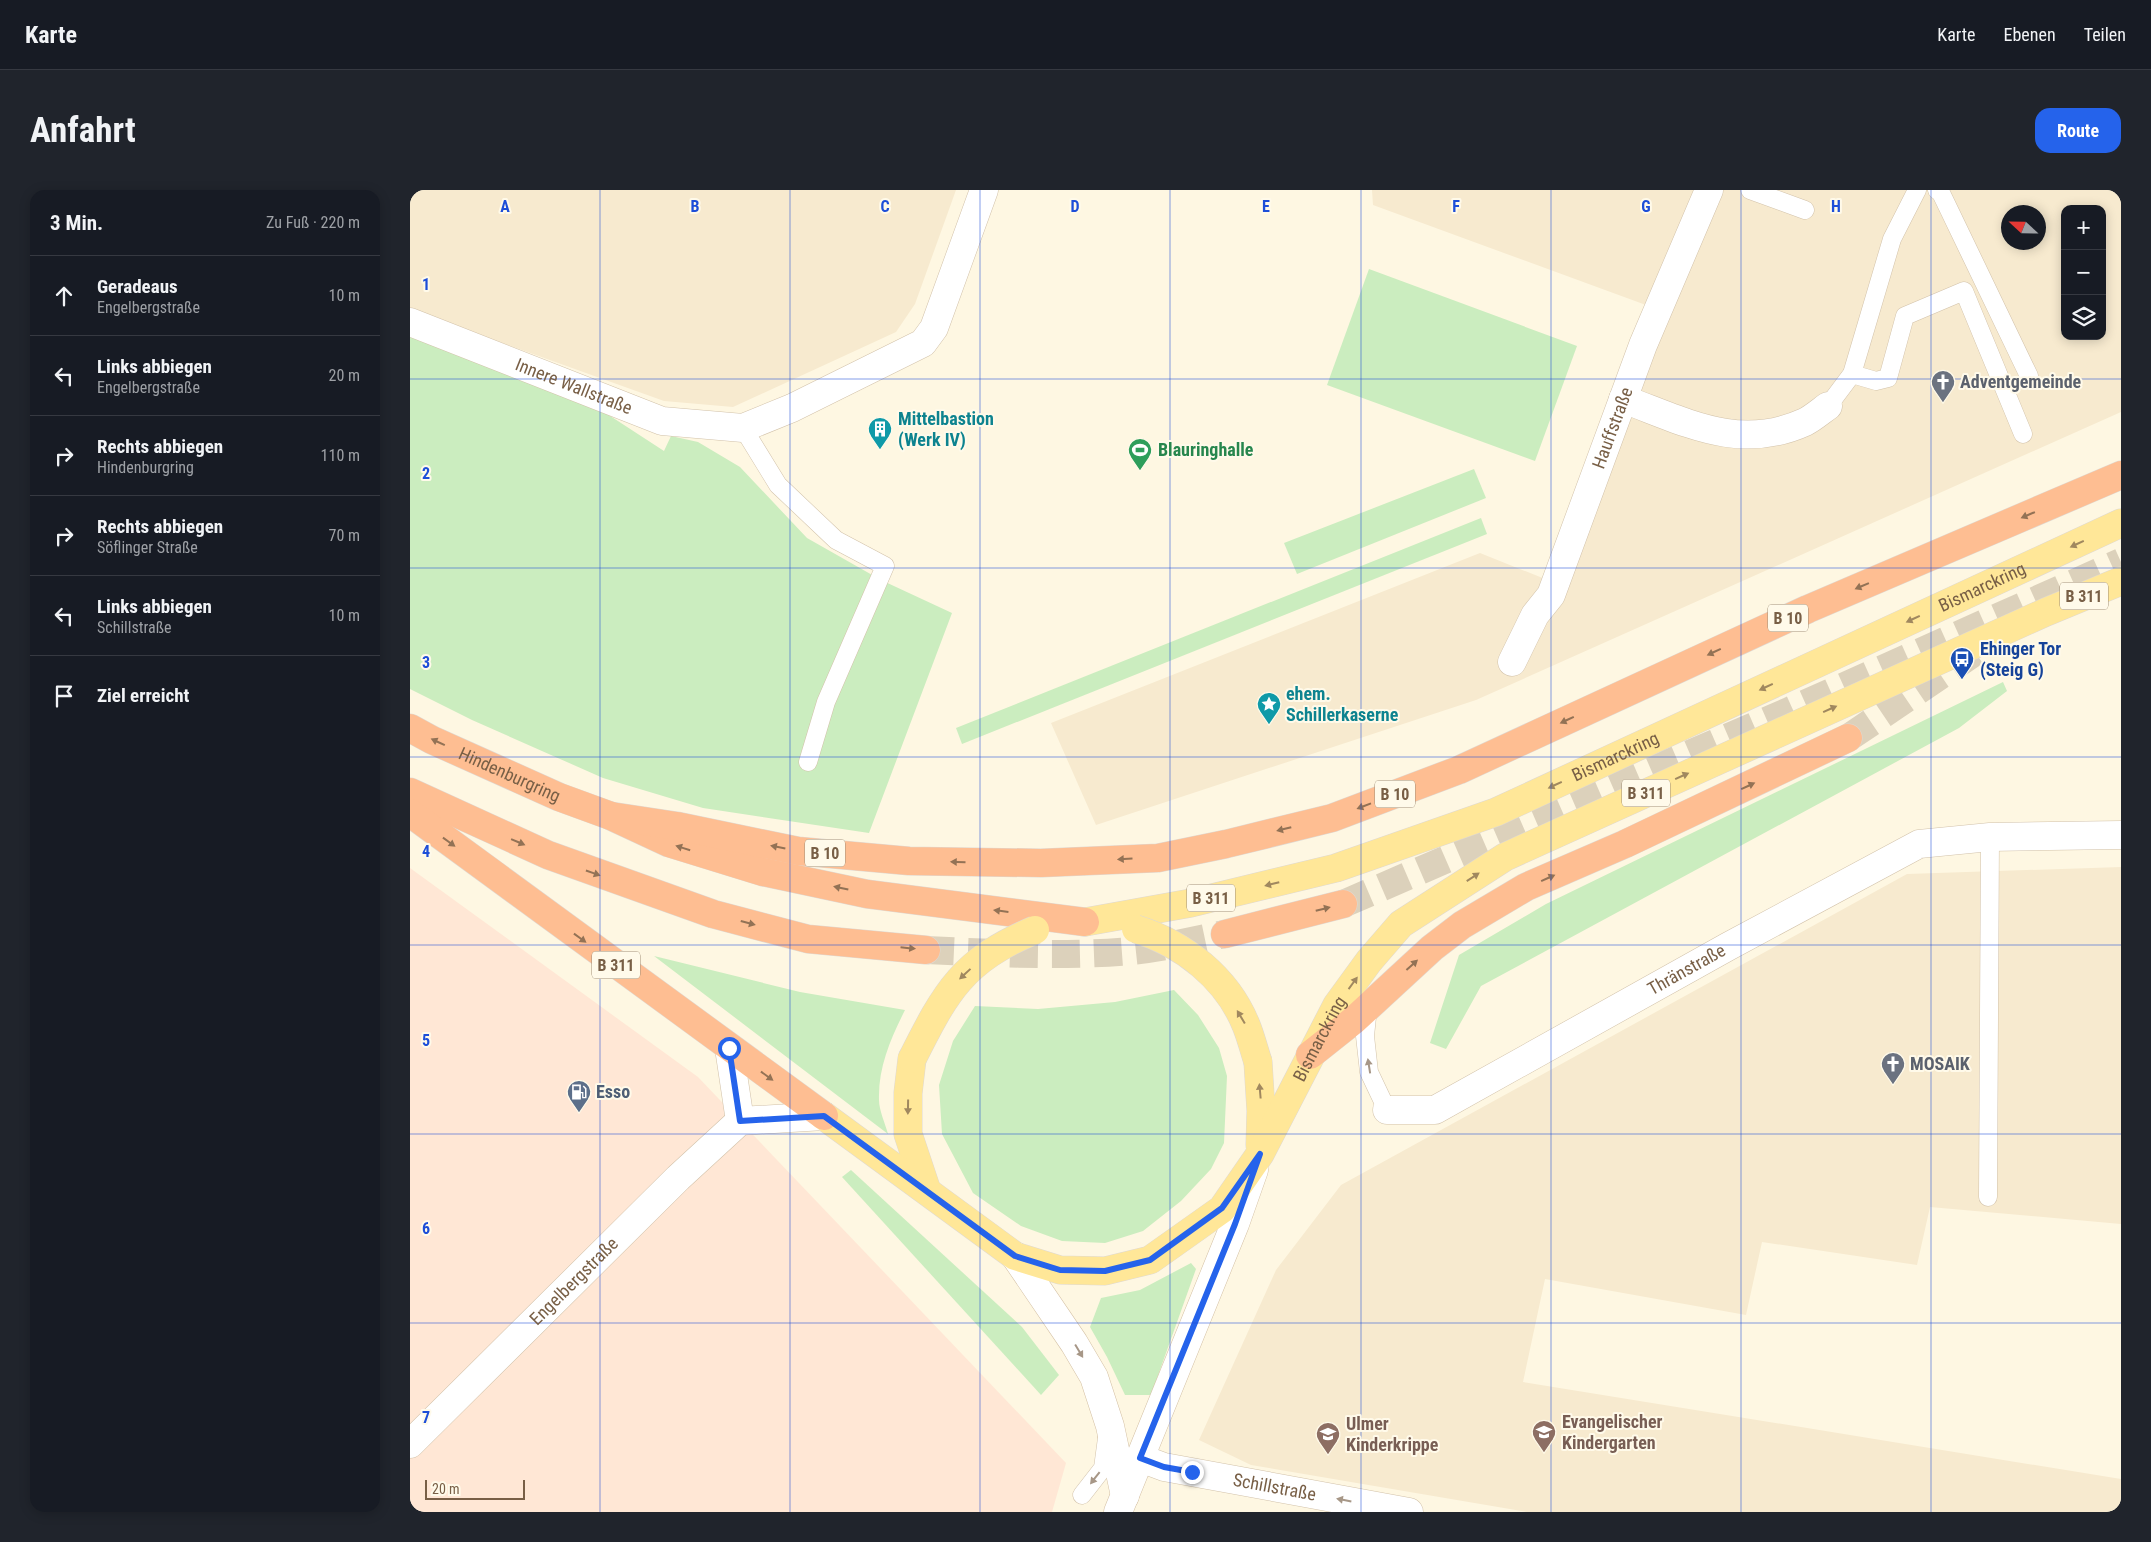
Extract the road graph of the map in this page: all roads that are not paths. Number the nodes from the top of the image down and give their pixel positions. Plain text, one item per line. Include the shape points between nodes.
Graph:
1 (984, 190) edge
2 (1709, 190) edge
3 (1750, 190) edge
4 (1917, 190) edge
5 (1937, 190) edge
6 (1805, 210) dead end
7 (410, 322) edge
8 (1852, 374) junction
9 (2029, 376) dead end
10 (1623, 399) junction
11 (1828, 406) joint
12 (743, 428) junction
13 (2023, 434) dead end
14 (2121, 475) edge
15 (2121, 523) edge
16 (2121, 581) edge
17 (1512, 662) dead end
18 (410, 728) edge
19 (1848, 738) tunnel mouth
20 (808, 762) dead end
21 (410, 792) edge
22 (410, 813) edge
23 (612, 816) junction
24 (2121, 835) edge
25 (1990, 837) junction
26 (1342, 904) tunnel mouth
27 (1084, 922) junction
28 (1225, 934) tunnel mouth
29 (926, 950) tunnel mouth
30 (1368, 1007) junction
31 (729, 1048) junction
32 (1310, 1055) junction
33 (1387, 1110) joint
34 (824, 1116) junction
35 (740, 1121) junction
36 (1260, 1154) junction
37 (927, 1191) junction
38 (1988, 1197) dead end
39 (1015, 1256) junction
40 (1110, 1426) junction
41 (410, 1444) edge
42 (1140, 1458) junction
43 (1082, 1495) dead end
44 (1121, 1504) edge
45 (1409, 1512) edge

1 - 12 street, Innere Wallstraße via 934,328 923,343 792,408
2 - 10 street, Hauffstraße
3 - 6 lane
4 - 8 lane via 1892,239
5 - 9 lane
7 - 12 street, Innere Wallstraße via 662,421
8 - 11 lane
8 - 13 lane via 1876,380 1894,380 1905,316 1964,291
10 - 11 street via 1712,432 1732,435 1784,430 1807,421
10 - 17 street, Hauffstraße via 1550,595 1535,615
12 - 20 lane via 778,485 836,540 885,566 826,702
14 -> 23 highway, B 10 via 1808,609 1459,770 1332,818 1226,844 1158,858 1041,864 909,861 798,850
15 -> 27 main road, Bismarckring / B 311 via 1496,812 1336,868 1191,903
32 -> 16 main road, Bismarckring / B 311 via 1337,1005 1401,924 1505,857
23 -> 18 highway, Hindenburgring / B 10 via 559,797
30 -> 19 highway via 1462,925 1526,887 1625,844
21 -> 29 highway via 548,855 713,914 808,939
22 -> 31 highway, B 311
27 -> 23 highway, B 311 via 867,894 763,872 669,843
24 - 25 street, Thränstraße
25 - 33 street, Thränstraße via 1919,844 1435,1110
25 - 38 lane
28 -> 26 highway
36 -> 27 main road, bridge via 1262,1111 1258,1062 1246,1024 1226,990 1202,964 1177,946 1136,929
27 -> 37 main road, bridge via 1036,930 1010,941 984,956 959,979 942,1001 912,1059 908,1093 908,1134
30 - 32 highway
33 -> 30 lane via 1369,1072 1365,1036
31 -> 34 highway, B 311
31 - 35 street
32 - 36 main road, Bismarckring / B 311
34 - 35 street
34 - 37 main road, B 311
35 - 41 street, Engelbergstraße via 685,1171
36 - 39 main road, B 311 via 1222,1208 1150,1260 1105,1271 1060,1270
36 - 42 street
37 - 39 main road, B 311
39 -> 40 street via 1094,1377
40 -> 43 lane via 1102,1468
40 - 44 street
42 - 44 street
45 -> 42 street, Schillstraße via 1164,1467

